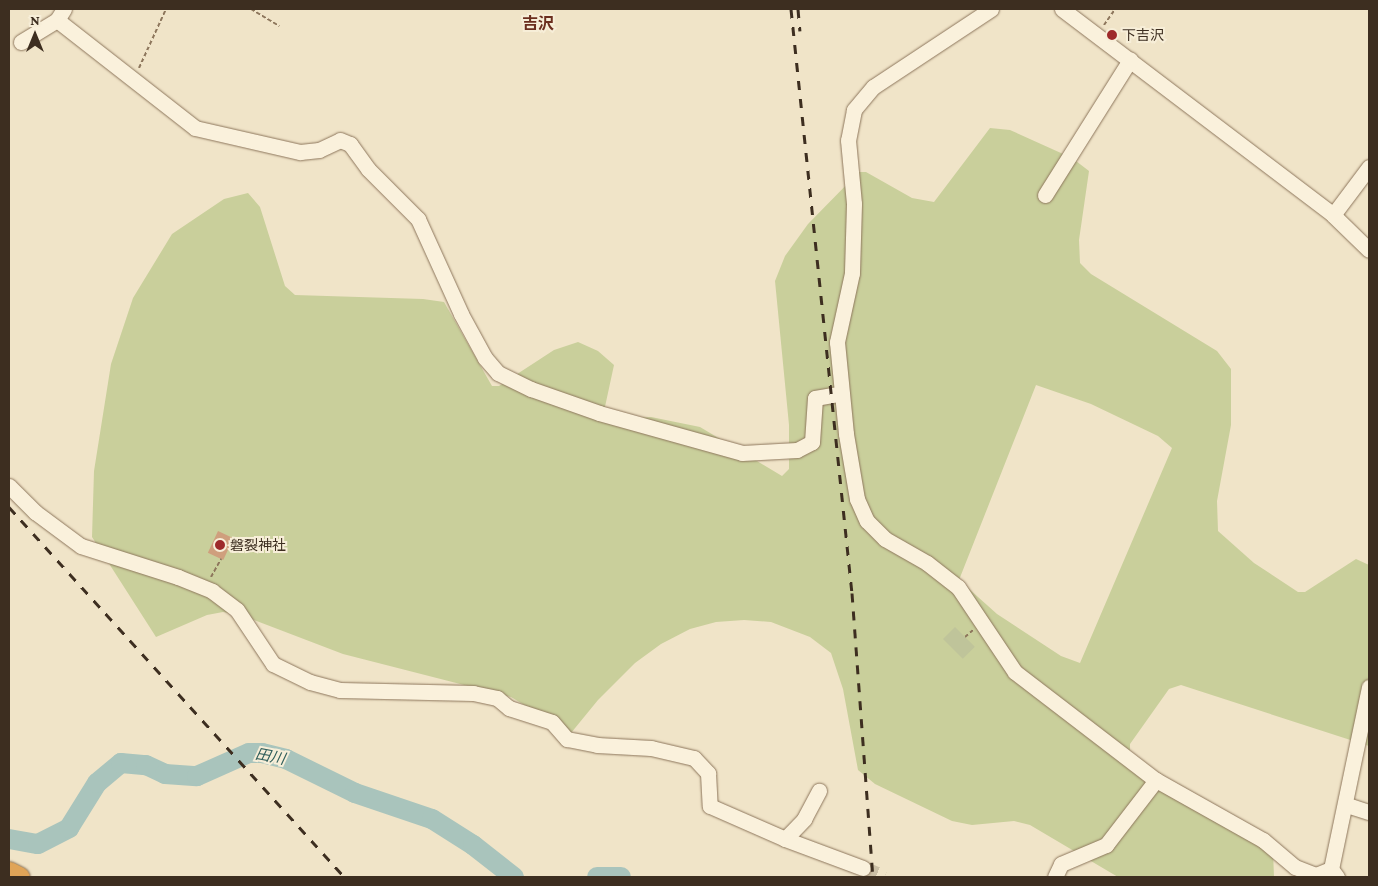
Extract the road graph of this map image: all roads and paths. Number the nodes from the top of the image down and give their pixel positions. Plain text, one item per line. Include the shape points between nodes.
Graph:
1 (166, 9) edge
2 (251, 9) edge
3 (991, 9) edge
4 (1062, 9) edge
5 (1115, 9) edge
6 (60, 14) edge
7 (280, 26) dead end
8 (1096, 35) junction
9 (21, 42) dead end
10 (1130, 60) junction
11 (134, 80) junction
12 (1369, 167) edge
13 (1045, 195) dead end
14 (1333, 215) junction
15 (1369, 250) edge
16 (842, 394) junction
17 (9, 486) edge
18 (221, 559) dead end
19 (214, 571) dead end
20 (1369, 687) edge
21 (1363, 761) edge
22 (1156, 780) junction
23 (819, 791) dead end
24 (1346, 805) junction
25 (1369, 812) edge
26 (785, 839) junction
27 (863, 868) tunnel mouth
28 (9, 872) edge
29 (1334, 873) edge
30 (19, 877) edge
31 (1055, 877) edge

1 - 11 path
2 - 7 path
3 - 16 street via 873,87 854,110 848,140 854,204 852,273 837,342
4 - 8 street
5 - 8 path
6 - 9 street
6 - 11 street
8 - 10 street
10 - 13 street
10 - 14 street
11 - 16 street via 195,128 213,134 300,152 319,150 340,140 350,144 368,169 418,220 484,358 498,374 531,389 599,413 742,453 797,450 812,442 815,398
12 - 14 street
14 - 15 street
16 - 22 street via 857,499 867,521 885,539 927,563 958,587 1015,672
17 - 26 street via 35,512 81,546 212,591 237,610 273,664 310,682 340,690 473,692 497,698 509,708 552,722 567,738 597,745 651,748 694,758 708,773 710,806
18 - 19 path
20 - 21 street
21 - 24 street
22 - 29 street via 1263,840 1295,867 1316,874
22 - 31 street via 1106,845 1061,864
23 - 26 street via 804,819
24 - 25 street
24 - 29 street
26 - 27 street
28 - 30 highway

